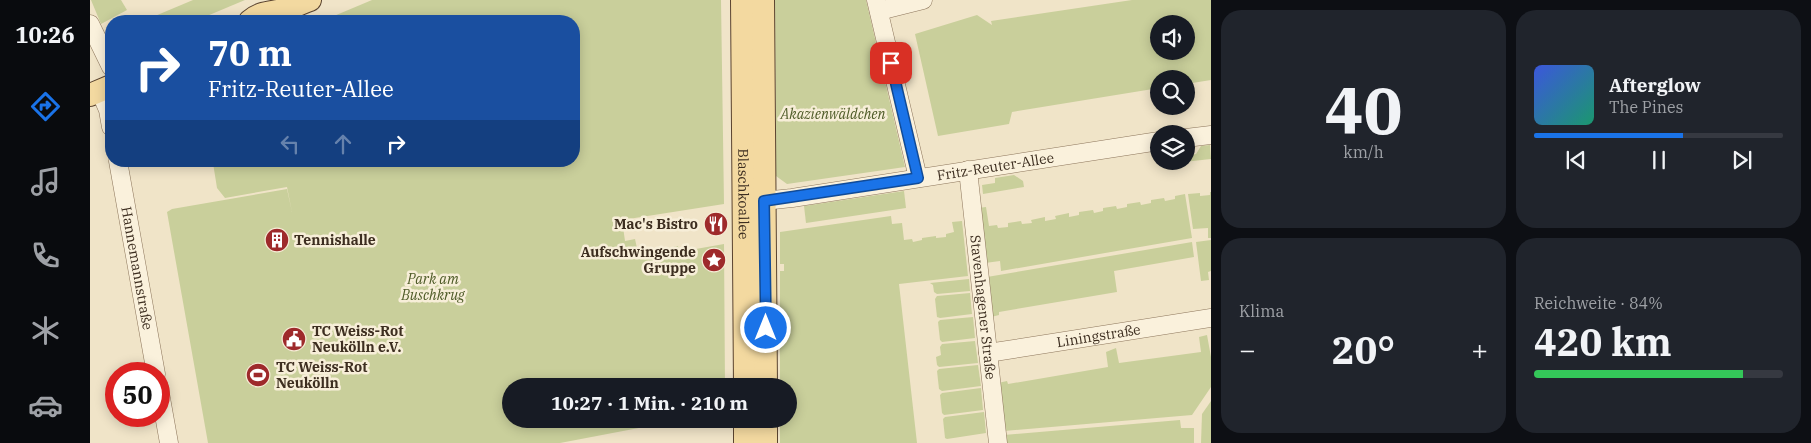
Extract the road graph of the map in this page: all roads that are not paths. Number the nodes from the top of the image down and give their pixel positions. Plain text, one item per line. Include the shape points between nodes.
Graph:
1 (310, 0) edge
2 (742, 0) edge
3 (763, 0) edge
4 (923, 0) edge
5 (878, 5) edge
6 (258, 15) edge
7 (280, 15) edge
8 (90, 24) edge
9 (105, 55) edge
10 (100, 91) edge
11 (105, 103) edge
12 (1211, 135) edge
13 (1195, 137) edge
14 (1150, 142) edge
15 (119, 167) edge
16 (968, 170) junction
17 (918, 178) junction
18 (754, 202) junction
19 (1211, 318) edge
20 (988, 354) junction
21 (154, 362) edge
22 (745, 378) edge
23 (765, 378) edge
24 (166, 427) edge
25 (745, 428) edge
26 (766, 428) edge
27 (169, 443) edge
28 (745, 443) edge
29 (766, 443) edge
30 (998, 443) edge

1 - 7 main road
2 - 18 main road, Blaschkoallee
3 - 18 main road, Blaschkoallee
4 - 5 street
5 - 17 street
6 - 7 main road via 266,12
8 - 9 street
10 - 11 street
12 - 13 street
14 - 16 street, Fritz-Reuter-Allee
15 - 21 street, Hannemannstraße
16 - 17 street, Fritz-Reuter-Allee
16 - 20 street, Stavenhagener Straße
17 - 18 street, Fritz-Reuter-Allee
18 - 22 main road, Blaschkoallee
18 - 23 main road, Blaschkoallee
19 - 20 street, Liningstraße
20 - 30 street, Stavenhagener Straße
24 - 27 street
25 - 28 main road
26 - 29 main road

